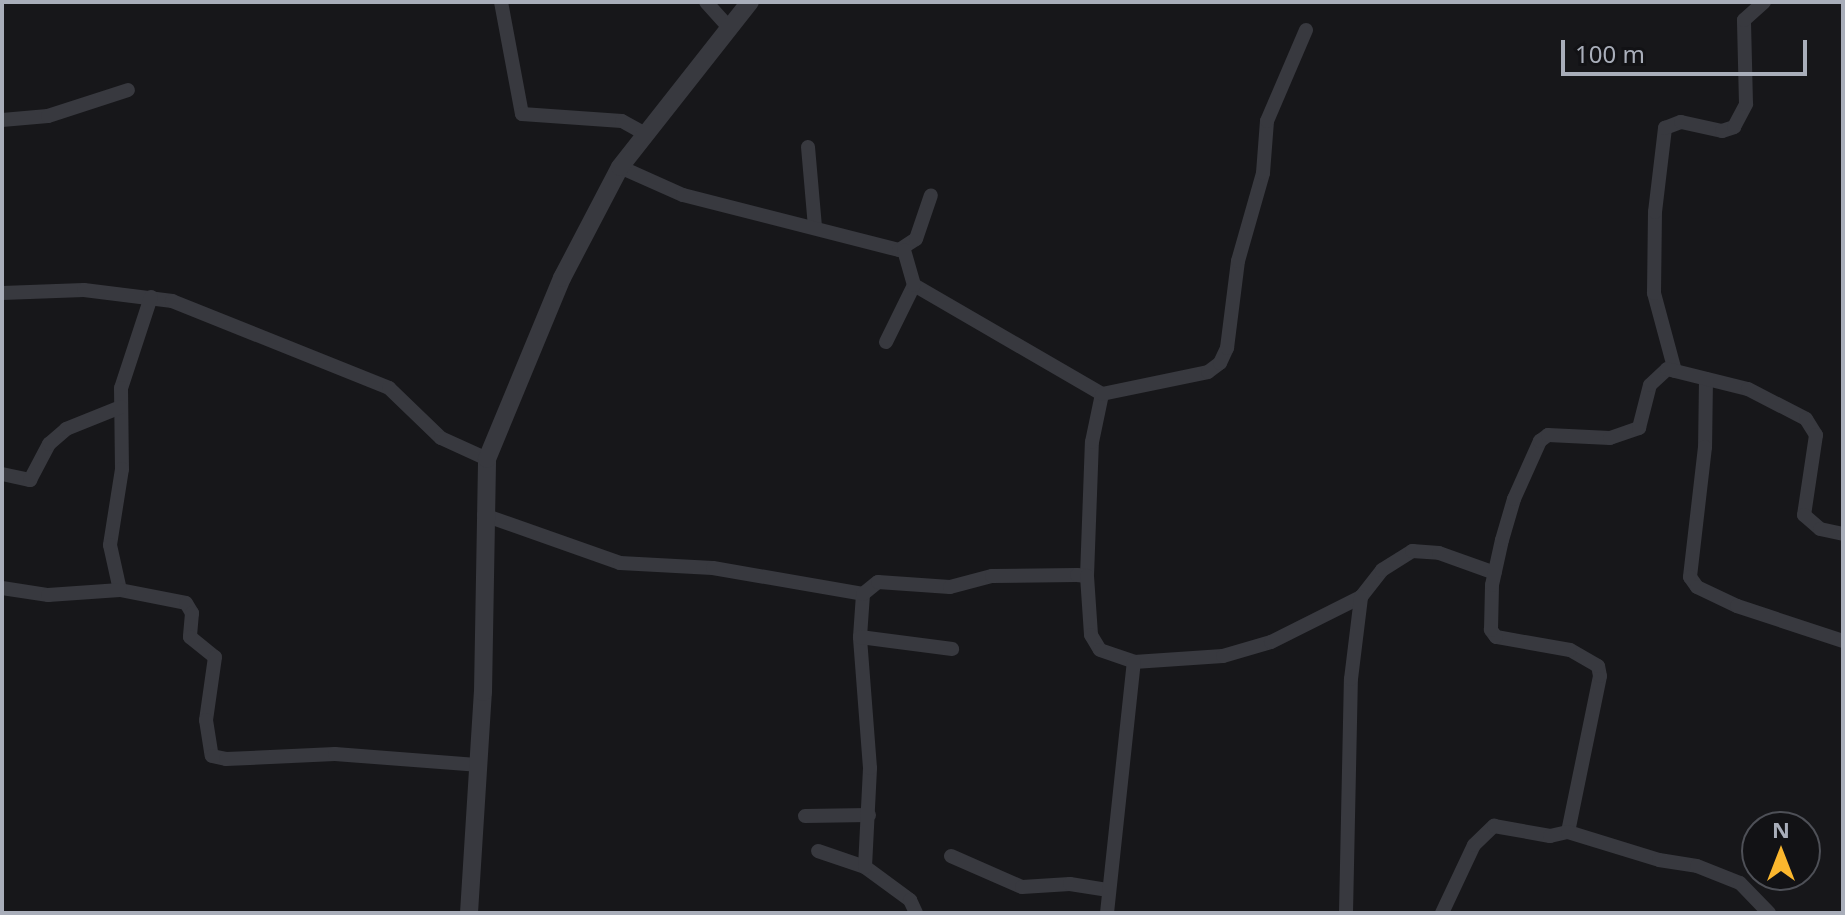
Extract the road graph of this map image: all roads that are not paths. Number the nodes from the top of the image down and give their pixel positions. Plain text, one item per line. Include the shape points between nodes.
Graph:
1 (501, 2) edge
2 (706, 2) edge
3 (1764, 2) edge
4 (746, 7) edge
5 (730, 29) junction
6 (1306, 30) dead end
7 (128, 90) dead end
8 (2, 120) edge
9 (644, 133) junction
10 (808, 147) dead end
11 (620, 167) junction
12 (931, 195) dead end
13 (815, 227) junction
14 (904, 250) junction
15 (914, 285) junction
16 (2, 293) edge
17 (151, 297) junction
18 (886, 342) dead end
19 (1675, 371) junction
20 (1706, 379) junction
21 (1102, 394) junction
22 (121, 407) junction
23 (487, 459) junction
24 (2, 474) edge
25 (484, 515) junction
26 (1843, 534) edge
27 (1495, 573) junction
28 (1087, 576) junction
29 (2, 588) edge
30 (120, 590) junction
31 (863, 594) junction
32 (1361, 597) junction
33 (860, 637) junction
34 (1843, 641) edge
35 (952, 649) dead end
36 (1134, 662) junction
37 (477, 765) junction
38 (869, 815) junction
39 (805, 816) dead end
40 (1568, 832) junction
41 (818, 851) dead end
42 (951, 856) dead end
43 (865, 867) junction
44 (1109, 890) junction
45 (469, 913) edge
46 (916, 913) edge
47 (1107, 913) edge
48 (1346, 913) edge
49 (1442, 913) edge
50 (1769, 913) edge

1 - 9 street via 522,114 622,121
2 - 5 street
3 - 19 street via 1744,20 1746,104 1734,127 1722,131 1681,122 1665,128 1655,212 1654,293
4 - 5 street
5 - 9 street via 686,89
6 - 21 street via 1267,121 1263,173 1238,261 1227,348 1220,363 1208,372
7 - 8 street via 48,116
9 - 11 street
10 - 13 street
11 - 13 street via 683,195
11 - 23 street via 562,278
12 - 14 street via 916,239
13 - 14 street
14 - 15 street
15 - 18 street
15 - 21 street
16 - 17 street via 84,290
17 - 22 street via 125,373
17 - 23 street via 370,379 408,404 441,438
19 - 20 street
19 - 27 street via 1667,369 1650,385 1639,428 1610,438 1548,435 1540,441 1514,499
20 - 26 street via 1748,389 1806,419 1816,435 1804,515 1820,529
20 - 34 street via 1705,447 1690,577 1697,587 1737,606
21 - 28 street via 1092,442
22 - 24 street via 66,429 49,444 30,480
22 - 30 street via 120,494 109,539
23 - 25 street
25 - 31 street via 620,563 713,568
25 - 37 street
27 - 32 street via 1439,553 1412,551 1382,570
27 - 40 street via 1491,630 1496,637 1570,650 1598,666
28 - 31 street via 992,576 950,587 878,582
28 - 36 street via 1091,635 1100,650
29 - 30 street via 48,595
30 - 37 street via 190,607 190,637 215,657 206,720 209,750 218,759 335,754
31 - 33 street
32 - 36 street via 1271,642 1223,656
32 - 48 street via 1351,679
33 - 35 street
33 - 38 street
36 - 44 street
37 - 45 street
38 - 39 street
38 - 43 street
40 - 49 street via 1550,836 1494,826 1482,832
40 - 50 street via 1717,872 1740,883
41 - 43 street
42 - 44 street via 1022,887 1070,884
43 - 46 street via 910,900
44 - 47 street

